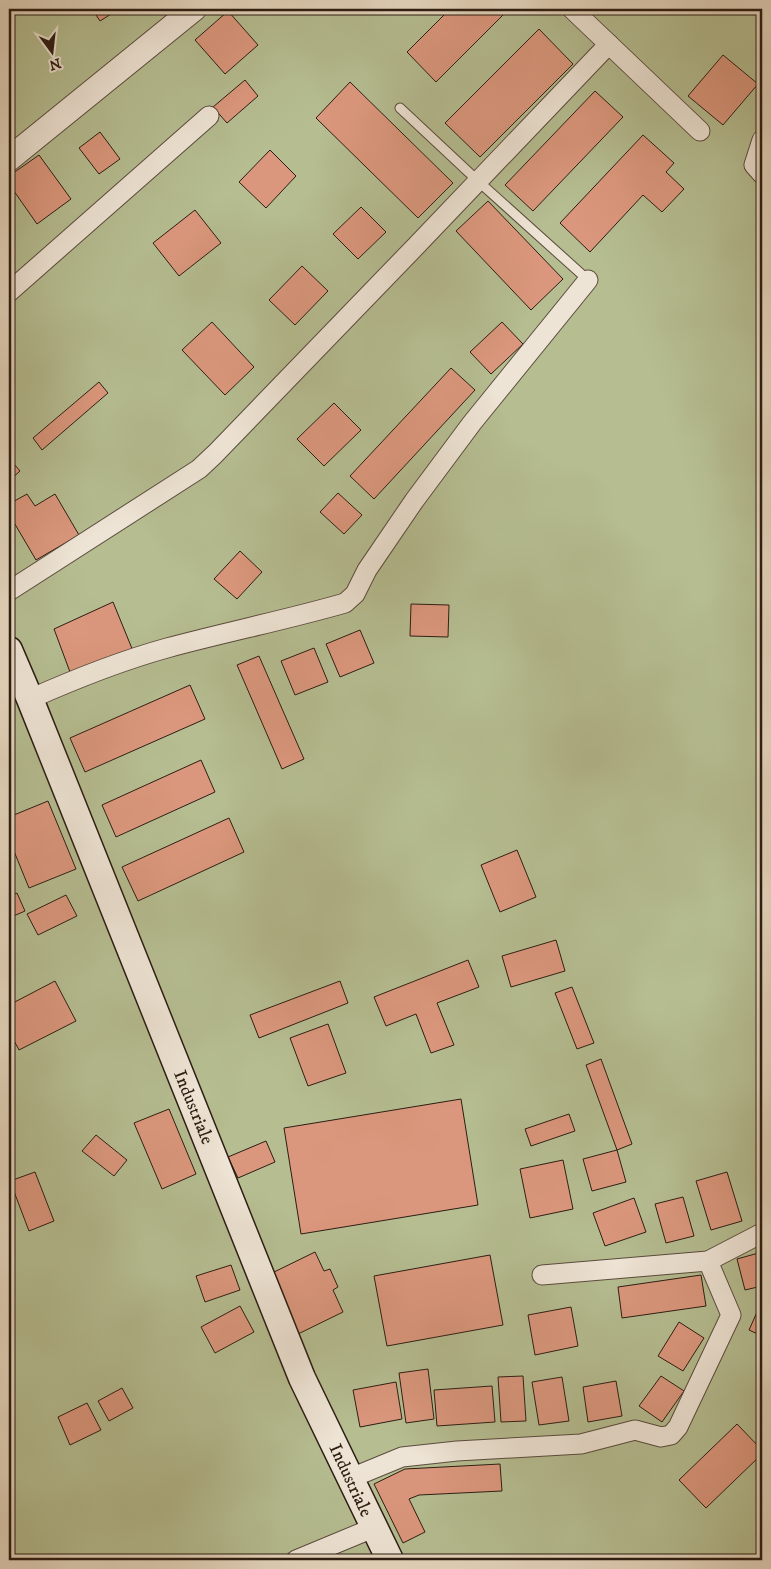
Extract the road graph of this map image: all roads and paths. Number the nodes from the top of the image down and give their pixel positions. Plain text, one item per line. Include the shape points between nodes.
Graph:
1 (194, 9) edge
2 (572, 9) edge
3 (609, 44) junction
4 (400, 108) dead end
5 (209, 116) dead end
6 (700, 131) dead end
7 (762, 140) edge
8 (9, 159) edge
9 (762, 174) edge
10 (478, 181) junction
11 (588, 280) joint
12 (9, 292) edge
13 (9, 590) edge
14 (9, 650) edge
15 (30, 699) junction
16 (762, 1233) edge
17 (708, 1261) junction
18 (542, 1275) dead end
19 (351, 1478) junction
20 (373, 1528) junction
21 (296, 1560) edge
22 (390, 1560) edge

1 - 8 street
2 - 3 street
3 - 6 street
3 - 10 street
4 - 10 lane
5 - 12 street
7 - 9 street via 754,166
10 - 11 lane
10 - 13 street via 240,430 199,468
11 - 15 street via 472,423 367,570 355,594 345,603 157,651 89,674
14 - 15 main road, Industriale
15 - 19 main road, Industriale via 302,1378
16 - 17 street
17 - 18 street
17 - 19 street via 731,1315 678,1427 671,1435 661,1437 635,1430 581,1444 402,1457
19 - 20 main road, Industriale
20 - 21 street
20 - 22 main road, Industriale

